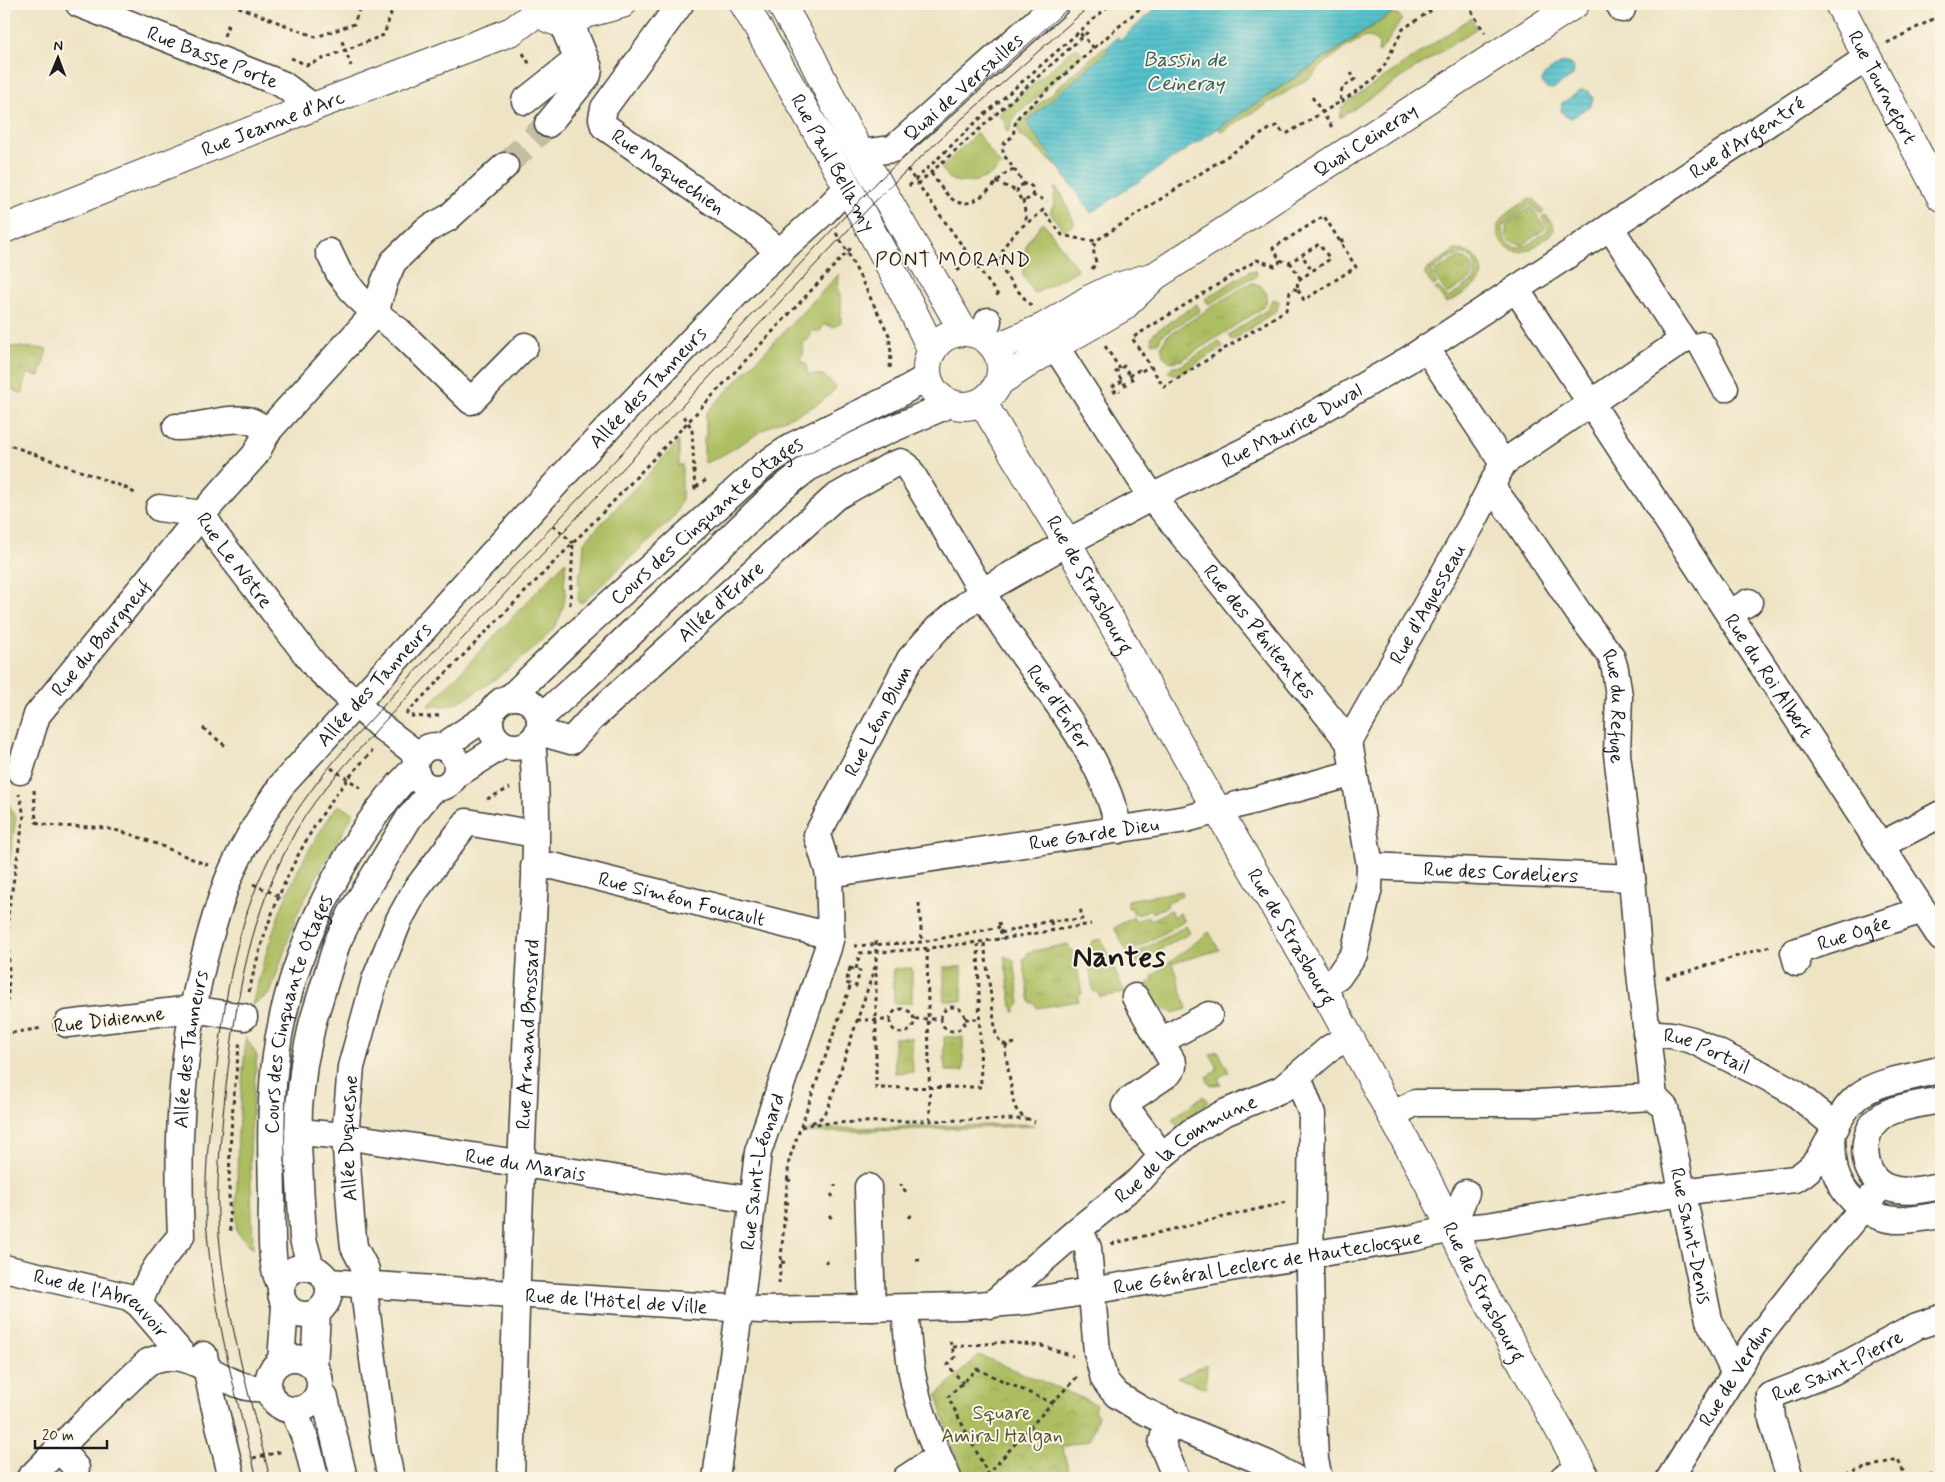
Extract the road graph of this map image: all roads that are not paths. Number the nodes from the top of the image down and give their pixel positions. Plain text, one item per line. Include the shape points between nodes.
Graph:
1 (79, 4) edge
2 (622, 4) edge
3 (680, 4) edge
4 (744, 4) edge
5 (781, 4) edge
6 (1056, 4) edge
7 (1575, 4) edge
8 (1839, 4) edge
9 (563, 13) edge
10 (1875, 52) junction
11 (526, 101) dead end
12 (313, 107) junction
13 (548, 124) tunnel mouth
14 (862, 154) junction
15 (505, 166) tunnel mouth
16 (848, 187) junction
17 (1941, 197) edge
18 (1617, 222) junction
19 (4, 228) edge
20 (328, 252) dead end
21 (780, 253) junction
22 (1155, 276) junction
23 (1516, 289) junction
24 (375, 313) junction
25 (987, 328) junction
26 (1698, 344) junction
27 (525, 346) dead end
28 (1056, 346) junction
29 (1426, 348) junction
30 (929, 364) junction
31 (1726, 388) dead end
32 (991, 392) junction
33 (950, 404) junction
34 (1597, 413) junction
35 (176, 427) dead end
36 (268, 431) junction
37 (907, 466) joint
38 (1497, 475) junction
39 (1152, 497) junction
40 (159, 508) road end
41 (202, 514) junction
42 (1067, 542) junction
43 (983, 591) junction
44 (511, 698) junction
45 (356, 705) junction
46 (491, 714) junction
47 (537, 730) junction
48 (1349, 742) junction
49 (503, 745) junction
50 (442, 747) junction
51 (416, 762) junction
52 (20, 771) road end
53 (1354, 773) junction
54 (456, 774) junction
55 (434, 788) junction
56 (1218, 812) junction
57 (1941, 814) edge
58 (1119, 830) junction
59 (535, 834) junction
60 (1881, 845) junction
61 (1370, 866) junction
62 (534, 867) junction
63 (829, 874) junction
64 (1632, 878) junction
65 (1933, 926) edge
66 (839, 941) junction
67 (1941, 957) edge
68 (1797, 963) dead end
69 (1322, 987) junction
70 (1135, 997) dead end
71 (192, 1009) junction
72 (1209, 1015) dead end
73 (244, 1017) dead end
74 (67, 1024) road end
75 (1646, 1033) junction
76 (1348, 1037) junction
77 (1161, 1041) junction
78 (1941, 1070) edge
79 (1298, 1077) junction
80 (1654, 1098) junction
81 (1941, 1100) edge
82 (1392, 1115) junction
83 (298, 1132) junction
84 (1834, 1132) junction
85 (345, 1136) junction
86 (1162, 1156) junction
87 (521, 1164) junction
88 (1882, 1185) junction
89 (1941, 1186) edge
90 (868, 1187) dead end
91 (1466, 1193) dead end
92 (1683, 1193) junction
93 (752, 1200) junction
94 (1864, 1208) junction
95 (1941, 1215) edge
96 (1451, 1229) junction
97 (1084, 1239) junction
98 (1310, 1255) junction
99 (4, 1268) edge
100 (320, 1275) junction
101 (366, 1284) junction
102 (1093, 1290) junction
103 (516, 1294) junction
104 (283, 1296) junction
105 (140, 1304) junction
106 (991, 1305) junction
107 (740, 1308) junction
108 (872, 1308) junction
109 (905, 1308) junction
110 (317, 1313) junction
111 (1941, 1318) edge
112 (199, 1360) junction
113 (281, 1361) junction
114 (314, 1367) junction
115 (1735, 1374) junction
116 (268, 1387) junction
117 (319, 1395) junction
118 (1770, 1396) junction
119 (292, 1410) junction
120 (1167, 1422) junction
121 (59, 1448) junction
122 (76, 1468) dead end
123 (943, 1468) edge
124 (1577, 1475) edge
125 (30, 1478) edge
126 (232, 1478) edge
127 (315, 1478) edge
128 (344, 1478) edge
129 (391, 1478) edge
130 (511, 1478) edge
131 (716, 1478) edge
132 (906, 1478) edge
133 (1176, 1478) edge
134 (1294, 1478) edge
135 (1319, 1478) edge
136 (1670, 1478) edge
137 (1790, 1478) edge

1 - 12 street, Rue Basse Porte via 282,84
2 - 9 main road
3 - 21 street, Rue Moquechien via 604,108 604,126 760,235
4 - 16 main road, Rue Paul Bellamy
5 - 14 main road, Rue Paul Bellamy
6 - 14 street, Quai de Versailles via 893,149
7 - 22 main road, Quai Ceineray
8 - 10 main road, Rue Tournefort
9 - 11 street via 574,62
9 - 12 main road, Rue Jeanne d'Arc
9 - 13 street via 589,68 588,75
10 - 17 main road, Rue Tournefort
10 - 18 street, Rue d'Argentré
12 - 19 main road, Rue Jeanne d'Arc
14 - 25 main road, Rue Paul Bellamy
15 - 24 street via 448,218 426,230 393,262
16 - 21 street, Allée des Tanneurs
16 - 30 main road, Rue Paul Bellamy via 910,303
18 - 23 street, Rue d'Argentré
18 - 26 street
20 - 24 street via 339,273
21 - 45 street, Allée des Tanneurs via 757,272 572,466
22 - 25 main road, Quai Ceineray via 1111,288 1044,327
22 - 28 main road, Quai Ceineray via 1123,307
23 - 29 street, Rue Maurice Duval
23 - 34 street, Rue du Roi Albert
24 - 27 street via 399,331 471,401
24 - 36 street, Rue du Bourgneuf
25 - 30 main road via 947,336 938,342
25 - 32 main road via 1001,372
26 - 31 street
26 - 34 street
28 - 32 main road, Quai Ceineray
28 - 39 street, Rue des Pénitentes
29 - 38 street, Rue du Refuge
29 - 39 street, Rue Maurice Duval via 1287,430
30 - 33 main road via 934,391
30 - 44 street, Cours des Cinquante Otages via 895,396 794,445 764,465 576,634
32 - 33 main road via 972,406
32 - 42 main road, Rue de Strasbourg
33 - 47 street, Cours des Cinquante Otages via 808,468 776,493
34 - 38 street
34 - 60 street, Rue du Roi Albert via 1739,608
35 - 36 street via 193,428 220,420 248,420
36 - 41 street, Rue du Bourgneuf via 255,454
37 - 43 street, Rue d'Enfer
37 - 47 street, Allée d'Erdre via 901,462 892,465 834,498 590,720 571,741
38 - 48 street, Rue d'Aguesseau
38 - 64 street, Rue du Refuge via 1584,608 1611,656 1606,681 1619,696 1617,754
39 - 42 street, Rue Maurice Duval
39 - 48 street, Rue des Pénitentes via 1248,604
40 - 41 street, Rue Le Nôtre
41 - 45 street, Rue Le Nôtre via 316,667
41 - 52 street, Rue du Bourgneuf via 37,714
42 - 43 street, Rue Léon Blum
42 - 56 main road, Rue de Strasbourg
43 - 58 street, Rue d'Enfer via 1072,722 1111,797
43 - 63 street, Rue Léon Blum via 938,628 910,659 817,835
44 - 46 street, Cours des Cinquante Otages via 498,703
44 - 47 street via 524,698 535,706
45 - 51 street, Rue Le Nôtre
45 - 71 street, Allée des Tanneurs via 281,786 260,818 230,874 203,959
46 - 49 street via 492,732
46 - 50 street, Cours des Cinquante Otages
47 - 49 street, Cours des Cinquante Otages via 518,748
47 - 59 street, Rue Armand Brossard
48 - 53 street, Rue des Pénitentes
49 - 54 street, Cours des Cinquante Otages
50 - 51 street, Cours des Cinquante Otages via 429,747
50 - 54 street via 455,757
51 - 55 street via 418,779
51 - 104 street, Cours des Cinquante Otages via 373,819 341,870 310,933 284,1014 275,1062 271,1165 275,1278
53 - 56 street, Rue Garde Dieu
53 - 61 street, Rue des Pénitentes
54 - 55 street, Cours des Cinquante Otages via 447,785
55 - 83 street, Cours des Cinquante Otages via 409,818 337,943 323,984 304,1064
56 - 58 street, Rue Garde Dieu
56 - 69 main road, Rue de Strasbourg
57 - 60 street
58 - 63 street, Rue Garde Dieu
59 - 62 street, Rue Armand Brossard
59 - 85 street, Allée Duquesne via 467,822 416,891 399,920 375,980 351,1067
60 - 65 street, Rue du Roi Albert
61 - 64 street, Rue des Cordeliers
61 - 69 street, Rue des Pénitentes via 1358,955
62 - 66 street, Rue Siméon Foucault via 554,866
62 - 87 street, Rue Armand Brossard
63 - 66 street, Rue Saint-Léonard
64 - 75 street, Rue du Refuge
65 - 67 street, Rue du Roi Albert
65 - 68 street, Rue Ogée via 1794,952
66 - 93 street, Rue Saint-Léonard via 828,948 758,1152
69 - 76 main road, Rue de Strasbourg
70 - 77 street
71 - 73 street, Rue Didienne
71 - 74 street, Rue Didienne
71 - 105 street, Allée des Tanneurs via 182,1108 179,1191 182,1236 148,1280
72 - 77 street
75 - 80 street, Rue du Refuge
75 - 84 street, Rue Portail via 1692,1040 1765,1076 1794,1093
76 - 79 street, Rue de la Commune via 1330,1048
76 - 82 main road, Rue de Strasbourg
77 - 86 street via 1173,1069 1124,1105
78 - 84 street, Rue Général Leclerc de Hauteclocque via 1880,1084 1869,1090 1849,1105
79 - 86 street, Rue de la Commune via 1282,1089 1224,1113 1191,1132
79 - 98 street via 1312,1114
80 - 82 street via 1536,1103 1415,1103
80 - 92 street, Rue Saint-Denis via 1665,1108
81 - 88 street via 1886,1114 1872,1125 1865,1147 1866,1159 1874,1178
82 - 96 main road, Rue de Strasbourg
83 - 85 street, Rue du Marais
83 - 100 street, Cours des Cinquante Otages via 302,1232
84 - 92 street, Rue Général Leclerc de Hauteclocque via 1820,1159 1795,1179
84 - 94 street via 1837,1176 1850,1197
85 - 87 street, Rue du Marais
85 - 101 street, Allée Duquesne via 354,1246 366,1270
86 - 97 street, Rue de la Commune
87 - 93 street, Rue du Marais
87 - 103 street, Rue Armand Brossard
88 - 89 street via 1899,1191
88 - 94 street, Rue de Verdun
90 - 108 street
91 - 96 street
92 - 96 street, Rue Général Leclerc de Hauteclocque via 1487,1226
92 - 115 street, Rue Saint-Denis via 1709,1320
93 - 107 street, Rue Saint-Léonard
94 - 95 street via 1882,1218 1894,1220
94 - 115 street, Rue de Verdun via 1807,1275
96 - 98 street, Rue Général Leclerc de Hauteclocque
96 - 124 main road, Rue de Strasbourg
97 - 102 street
97 - 106 street, Rue de la Commune
98 - 102 street, Rue Général Leclerc de Hauteclocque
98 - 135 street via 1313,1416
99 - 105 street, Rue de l'Abreuvoir via 129,1297
100 - 101 street, Rue de l'Hôtel de Ville
100 - 104 street via 295,1269 284,1279
100 - 110 street via 329,1292 326,1303
101 - 103 street, Rue de l'Hôtel de Ville
101 - 129 street, Allée Duquesne via 366,1308
102 - 106 street, Rue Général Leclerc de Hauteclocque
102 - 120 street via 1098,1366 1117,1394
103 - 107 street, Rue de l'Hôtel de Ville
103 - 130 street, Rue Armand Brossard
104 - 110 street via 290,1311 303,1316
104 - 113 street, Cours des Cinquante Otages
105 - 112 street, Rue de l'Abreuvoir
106 - 109 street, Rue Général Leclerc de Hauteclocque
107 - 108 street, Rue de l'Hôtel de Ville
107 - 131 street, Rue Saint-Léonard
108 - 109 street, Rue de l'Hôtel de Ville
109 - 123 street via 912,1373
110 - 114 street
111 - 118 street, Rue Saint-Pierre via 1917,1326 1832,1372
112 - 116 street via 247,1387 258,1390
112 - 121 street via 166,1356 148,1362
112 - 126 street via 212,1396
113 - 114 street via 298,1358
113 - 116 street, Cours des Cinquante Otages via 271,1372
114 - 117 street via 320,1378
115 - 118 street, Rue Saint-Pierre
115 - 136 street, Rue de Verdun
116 - 119 street via 278,1405
117 - 119 street via 308,1406
117 - 128 street via 325,1398
118 - 137 street via 1772,1419
119 - 127 street via 308,1446
120 - 133 street via 1162,1444
120 - 134 street
121 - 122 street
121 - 125 street
123 - 132 street

